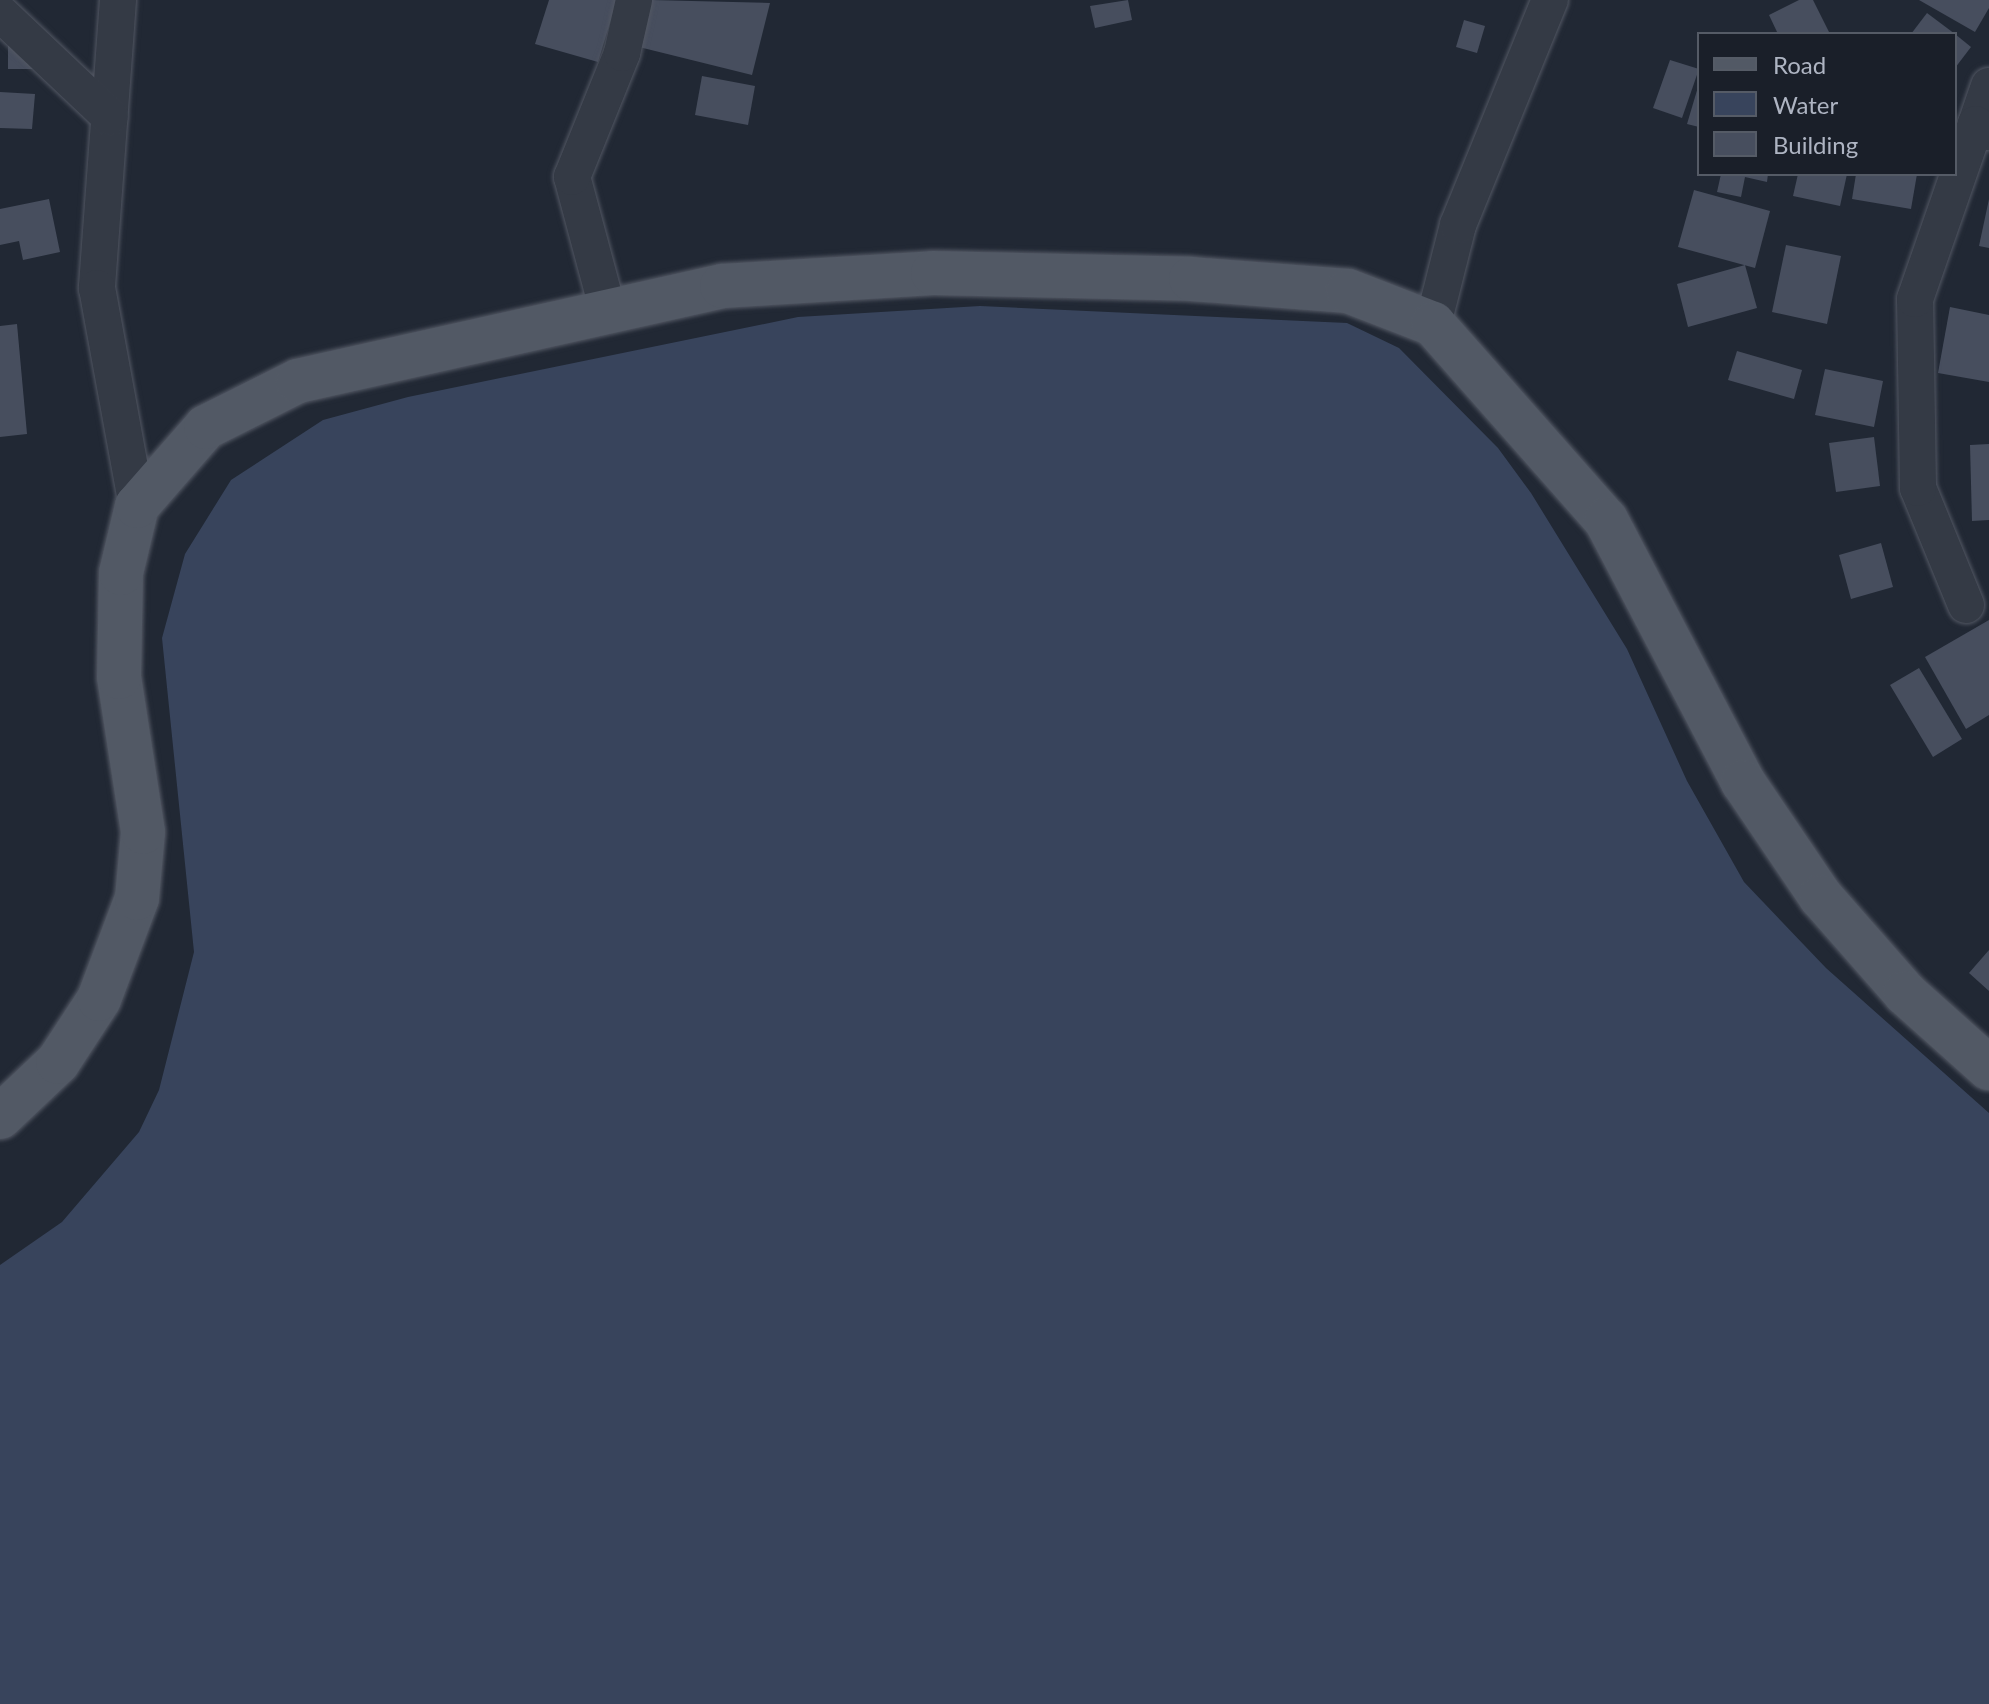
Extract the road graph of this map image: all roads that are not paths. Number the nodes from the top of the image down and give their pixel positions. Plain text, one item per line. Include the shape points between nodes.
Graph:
1 (118, 0) edge
2 (634, 0) edge
3 (1550, 0) edge
4 (0, 13) edge
5 (1989, 86) edge
6 (110, 117) junction
7 (1982, 128) edge
8 (608, 311) junction
9 (1433, 324) junction
10 (137, 506) junction
11 (1966, 605) dead end
12 (1989, 1068) edge
13 (0, 1117) edge

1 - 6 street
2 - 8 street via 622,53 572,177
3 - 9 street via 1458,225
4 - 6 street
5 - 7 street
6 - 10 street via 97,288
7 - 11 street via 1915,299 1918,488
8 - 9 main road via 722,286 948,274 1191,279 1348,291
8 - 10 main road via 298,381 206,427
9 - 12 main road via 1606,520 1743,782 1821,897 1905,993
10 - 13 main road via 121,573 119,677 143,832 137,898 99,999 58,1062

